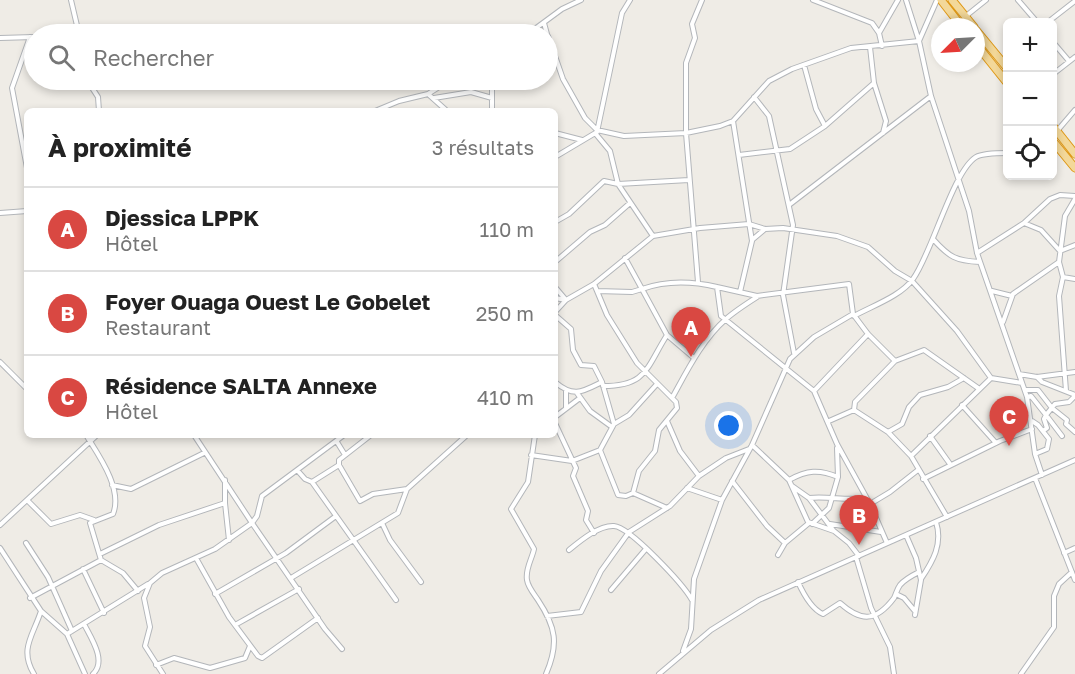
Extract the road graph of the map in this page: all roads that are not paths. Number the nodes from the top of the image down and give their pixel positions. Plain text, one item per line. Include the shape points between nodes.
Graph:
1 (72, 0) edge
2 (581, 0) edge
3 (630, 0) edge
4 (702, 0) edge
5 (813, 0) edge
6 (898, 0) edge
7 (906, 0) edge
8 (939, 0) edge
9 (952, 0) edge
10 (986, 0) edge
11 (1018, 0) edge
12 (1075, 1) edge
13 (826, 2) edge
14 (965, 16) joint
15 (954, 18) edge
16 (1034, 18) edge
17 (1053, 18) edge
18 (544, 23) edge
19 (77, 24) edge
20 (879, 33) junction
21 (24, 37) edge
22 (0, 38) edge
23 (985, 40) edge
24 (919, 41) junction
25 (882, 46) junction
26 (1057, 46) edge
27 (870, 47) junction
28 (985, 55) edge
29 (24, 57) edge
30 (1075, 57) edge
31 (1069, 62) junction
32 (1003, 63) edge
33 (558, 65) edge
34 (804, 65) junction
35 (1057, 72) edge
36 (1003, 78) edge
37 (874, 83) junction
38 (93, 90) edge
39 (434, 90) edge
40 (492, 90) edge
41 (428, 94) junction
42 (931, 96) junction
43 (754, 97) junction
44 (433, 98) junction
45 (492, 98) junction
46 (99, 108) edge
47 (382, 108) edge
48 (444, 108) edge
49 (492, 108) edge
50 (1075, 110) edge
51 (733, 121) junction
52 (825, 126) junction
53 (1057, 126) edge
54 (1057, 131) edge
55 (596, 132) junction
56 (686, 133) junction
57 (558, 134) edge
58 (883, 134) junction
59 (582, 140) junction
60 (1057, 145) edge
61 (776, 151) junction
62 (24, 152) edge
63 (1003, 154) edge
64 (1075, 154) edge
65 (558, 155) edge
66 (739, 155) junction
67 (1075, 168) edge
68 (958, 179) junction
69 (689, 180) junction
70 (618, 184) junction
71 (1075, 197) edge
72 (630, 203) junction
73 (789, 205) junction
74 (24, 211) edge
75 (0, 213) edge
76 (558, 220) edge
77 (1024, 223) junction
78 (749, 224) junction
79 (765, 229) junction
80 (693, 230) junction
81 (792, 230) junction
82 (653, 236) junction
83 (933, 239) junction
84 (752, 241) junction
85 (1075, 245) edge
86 (1060, 251) junction
87 (977, 253) junction
88 (625, 258) junction
89 (558, 260) edge
90 (980, 262) junction
91 (1059, 262) junction
92 (1063, 277) junction
93 (1075, 279) edge
94 (912, 281) junction
95 (698, 282) junction
96 (594, 284) junction
97 (717, 287) junction
98 (642, 289) junction
99 (558, 291) edge
100 (597, 291) junction
101 (992, 291) junction
102 (740, 292) junction
103 (783, 295) junction
104 (757, 296) junction
105 (1012, 296) junction
106 (558, 299) edge
107 (566, 300) junction
108 (558, 310) edge
109 (854, 315) junction
110 (558, 317) edge
111 (724, 320) junction
112 (1003, 323) junction
113 (868, 334) junction
114 (667, 335) junction
115 (794, 353) junction
116 (694, 358) junction
117 (895, 361) junction
118 (0, 362) edge
119 (785, 369) junction
120 (645, 372) junction
121 (1075, 372) edge
122 (1067, 373) junction
123 (1019, 374) junction
124 (1037, 377) junction
125 (964, 378) junction
126 (991, 378) junction
127 (1022, 383) junction
128 (558, 384) edge
129 (603, 384) junction
130 (657, 384) junction
131 (24, 386) edge
132 (978, 388) junction
133 (1025, 390) junction
134 (566, 391) junction
135 (1066, 391) junction
136 (814, 392) junction
137 (577, 393) junction
138 (1075, 396) edge
139 (1027, 397) junction
140 (580, 398) junction
141 (672, 398) junction
142 (962, 405) junction
143 (1052, 408) junction
144 (566, 409) junction
145 (854, 410) junction
146 (558, 415) edge
147 (1046, 415) junction
148 (667, 421) junction
149 (1032, 421) junction
150 (829, 422) junction
151 (613, 426) junction
152 (1032, 429) junction
153 (558, 430) edge
154 (1043, 431) junction
155 (888, 432) junction
156 (1075, 432) edge
157 (930, 436) junction
158 (1062, 436) dead end
159 (88, 438) edge
160 (94, 438) edge
161 (196, 438) edge
162 (341, 438) edge
163 (367, 438) edge
164 (464, 438) edge
165 (534, 438) edge
166 (90, 441) junction
167 (337, 442) junction
168 (996, 443) junction
169 (837, 444) junction
170 (752, 447) junction
171 (600, 450) junction
172 (204, 453) junction
173 (1035, 454) junction
174 (345, 455) junction
175 (531, 455) junction
176 (910, 456) junction
177 (1075, 460) edge
178 (572, 461) junction
179 (950, 464) junction
180 (339, 465) junction
181 (297, 470) junction
182 (918, 470) junction
183 (1042, 475) junction
184 (699, 476) junction
185 (838, 477) junction
186 (1035, 478) junction
187 (922, 479) junction
188 (225, 480) junction
189 (789, 480) junction
190 (732, 481) junction
191 (312, 482) junction
192 (112, 485) junction
193 (792, 486) junction
194 (687, 488) junction
195 (407, 489) junction
196 (633, 493) junction
197 (833, 497) junction
198 (809, 498) junction
199 (866, 498) junction
200 (27, 500) junction
201 (722, 500) junction
202 (225, 503) junction
203 (870, 504) junction
204 (667, 508) junction
205 (824, 514) junction
206 (336, 516) junction
207 (948, 517) junction
208 (94, 520) junction
209 (936, 522) junction
210 (252, 523) junction
211 (382, 523) junction
212 (810, 524) junction
213 (830, 524) junction
214 (0, 525) edge
215 (834, 531) junction
216 (629, 532) junction
217 (882, 532) junction
218 (594, 533) junction
219 (906, 535) junction
220 (229, 540) junction
221 (352, 540) junction
222 (27, 543) dead end
223 (785, 543) junction
224 (887, 543) junction
225 (0, 548) edge
226 (1075, 548) edge
227 (569, 550) dead end
228 (645, 550) junction
229 (1064, 553) junction
230 (778, 555) dead end
231 (857, 556) junction
232 (101, 557) junction
233 (195, 558) junction
234 (277, 558) junction
235 (83, 568) junction
236 (919, 572) junction
237 (1072, 572) junction
238 (291, 578) junction
239 (921, 580) junction
240 (1075, 580) edge
241 (422, 582) dead end
242 (798, 582) junction
243 (150, 583) junction
244 (52, 584) junction
245 (299, 589) junction
246 (610, 590) dead end
247 (138, 591) junction
248 (215, 594) junction
249 (896, 594) junction
250 (30, 598) junction
251 (396, 600) dead end
252 (692, 601) junction
253 (40, 611) junction
254 (104, 613) junction
255 (874, 615) junction
256 (547, 616) junction
257 (318, 618) junction
258 (84, 624) junction
259 (234, 625) junction
260 (72, 631) junction
261 (67, 634) junction
262 (250, 646) junction
263 (342, 649) dead end
264 (683, 651) junction
265 (156, 665) junction
266 (34, 674) edge
267 (85, 674) edge
268 (93, 674) edge
269 (163, 674) edge
270 (546, 674) edge
271 (659, 674) edge
272 (894, 674) edge
273 (1021, 674) edge

1 - 19 street
2 - 18 street
3 - 55 street via 619,24
4 - 56 street via 692,24 695,38 686,63
5 - 13 street
6 - 20 street
7 - 24 street
8 - 15 highway
8 - 24 street
9 - 14 highway
10 - 14 street
11 - 16 street
12 - 17 street
13 - 20 street via 872,23
20 - 25 street
21 - 22 street
23 - 32 highway
24 - 25 street
24 - 42 street
25 - 27 street
26 - 31 street
27 - 34 street via 851,48
27 - 37 street
28 - 36 highway
29 - 62 street via 12,88
30 - 31 street
31 - 35 street
33 - 55 street via 566,86
34 - 43 street via 769,81
34 - 52 street
37 - 52 street
37 - 58 street via 886,121
38 - 46 street
39 - 41 street
40 - 45 street
41 - 44 street
41 - 47 street
42 - 58 street
42 - 68 street
43 - 51 street
43 - 61 street via 770,116
44 - 45 street via 471,92
44 - 48 street
45 - 49 street
50 - 53 street
51 - 56 street
51 - 66 street
52 - 61 street via 790,149
54 - 64 highway
55 - 56 street via 624,136
55 - 59 street
55 - 70 street via 610,151
56 - 69 street
57 - 59 street
58 - 73 street
59 - 65 street
60 - 67 highway
61 - 66 street
61 - 73 street
63 - 68 street via 976,157
66 - 78 street
68 - 83 street
68 - 87 street
69 - 70 street
69 - 80 street
70 - 72 street
70 - 76 street via 599,183
71 - 77 street via 1060,195 1050,199
71 - 86 street via 1065,216
72 - 82 street
72 - 89 street
73 - 81 street
74 - 75 street
77 - 86 street via 1041,230
77 - 87 street
78 - 79 street
78 - 80 street
78 - 84 street
79 - 81 street
79 - 84 street
80 - 82 street
80 - 95 street
81 - 94 street via 854,240
81 - 103 street
82 - 88 street
83 - 90 street via 959,261
83 - 94 street
84 - 102 street
85 - 86 street
86 - 91 street
87 - 90 street
88 - 96 street
88 - 98 street
90 - 101 street
91 - 92 street
91 - 105 street
92 - 93 street
92 - 122 street via 1059,296
94 - 109 street
94 - 126 street via 957,331
95 - 97 street
95 - 98 street
96 - 100 street
96 - 107 street
97 - 102 street
97 - 111 street via 719,311
98 - 100 street
98 - 114 street
99 - 107 street
100 - 120 street via 607,315
101 - 105 street
101 - 112 street
102 - 104 street
103 - 104 street
103 - 109 street via 849,284
103 - 115 street
104 - 111 street
105 - 112 street
106 - 107 street
107 - 108 street
109 - 113 street
109 - 115 street via 832,324
110 - 129 street via 571,329 573,350 581,365 596,367
111 - 116 street
111 - 119 street
112 - 123 street
113 - 117 street
113 - 136 street
114 - 116 street
114 - 120 street
115 - 119 street
116 - 141 street
117 - 125 street via 924,350
117 - 145 street via 855,402
118 - 131 street
119 - 136 street
119 - 170 street
120 - 129 street via 633,383 619,387
120 - 130 street
121 - 122 street
122 - 124 street
122 - 135 street
123 - 124 street
123 - 127 street
124 - 135 street
125 - 132 street
125 - 155 street via 920,395 909,407 902,424
126 - 127 street
126 - 132 street
127 - 133 street
128 - 134 street
129 - 137 street
129 - 151 street
130 - 141 street
130 - 151 street via 629,415
132 - 142 street
133 - 139 street
133 - 143 street via 1036,389
134 - 137 street
134 - 144 street
135 - 138 street
136 - 150 street
137 - 140 street
138 - 143 street
139 - 147 street via 1031,396
139 - 149 street
140 - 144 street
140 - 151 street via 590,411
141 - 148 street via 676,408
142 - 157 street
142 - 168 street
143 - 147 street
143 - 156 street
144 - 146 street
145 - 150 street
145 - 155 street
147 - 154 street via 1047,428
147 - 158 street
148 - 184 street via 680,451
148 - 196 street via 659,430 655,451 639,471
149 - 152 street
149 - 154 street
150 - 169 street
151 - 171 street
152 - 168 street
152 - 173 street
153 - 178 street
154 - 173 street via 1049,438 1047,449
155 - 176 street
157 - 176 street
157 - 179 street
159 - 166 street
160 - 166 street
161 - 172 street
162 - 167 street
163 - 174 street
164 - 195 street
165 - 175 street
166 - 192 street
166 - 200 street
167 - 174 street
167 - 181 street
168 - 179 street
169 - 185 street
169 - 199 street
170 - 184 street
170 - 189 street
170 - 190 street
171 - 178 street
171 - 196 street via 618,495
172 - 188 street
172 - 192 street via 130,489
173 - 183 street
174 - 180 street
175 - 178 street
175 - 256 street via 528,482 511,509 534,549 527,580
176 - 182 street
177 - 183 street
178 - 218 street via 576,470 573,476 588,511 586,520
179 - 187 street
180 - 191 street
180 - 195 street via 360,501 373,494
181 - 191 street
181 - 210 street via 262,496
182 - 187 street
182 - 203 street
183 - 186 street
184 - 194 street
185 - 189 street via 812,471
185 - 197 street
186 - 207 street
186 - 229 street
187 - 207 street
188 - 202 street
188 - 210 street
189 - 193 street
190 - 201 street
190 - 223 street via 763,522
191 - 206 street
192 - 208 street via 113,514
193 - 198 street
193 - 212 street via 804,519
194 - 201 street
194 - 204 street
195 - 211 street via 402,509
196 - 204 street
197 - 198 street
197 - 199 street via 851,501
197 - 205 street
198 - 205 street
199 - 203 street
200 - 208 street via 51,524 80,515
200 - 214 street
201 - 252 street via 694,579
202 - 220 street
202 - 232 street via 159,525
203 - 217 street
204 - 216 street
205 - 212 street
205 - 213 street
206 - 221 street
206 - 234 street
207 - 209 street
208 - 232 street via 90,528
209 - 219 street
209 - 239 street via 938,544
210 - 220 street
210 - 234 street
211 - 221 street
211 - 241 street
212 - 215 street
212 - 223 street
213 - 215 street
213 - 217 street
215 - 231 street
216 - 218 street via 614,526
216 - 228 street
216 - 256 street via 601,571 581,612
217 - 224 street
218 - 227 street
219 - 224 street
219 - 236 street
220 - 233 street
221 - 238 street
221 - 251 street
222 - 244 street
223 - 230 street
224 - 231 street
225 - 250 street
226 - 229 street
228 - 246 street
228 - 252 street via 674,574
229 - 237 street
231 - 242 street
231 - 255 street
232 - 235 street
232 - 247 street via 123,573
233 - 243 street
233 - 248 street
234 - 238 street
234 - 248 street
235 - 244 street
235 - 254 street
236 - 239 street
236 - 249 street via 898,586
237 - 240 street
237 - 273 street via 1059,584 1054,596 1054,627
238 - 245 street
239 - 249 street via 915,613
242 - 255 street via 818,612 823,614 840,603 861,618
242 - 264 street via 735,614
243 - 247 street
243 - 265 street via 144,598 150,627 145,646
244 - 250 street
244 - 260 street
245 - 257 street
245 - 259 street
247 - 254 street
248 - 259 street
249 - 255 street
250 - 253 street
252 - 264 street via 691,629
253 - 261 street
253 - 266 street via 26,655
254 - 258 street
255 - 272 street via 890,647
256 - 270 street via 555,650
257 - 262 street via 262,658
257 - 263 street
258 - 260 street
258 - 268 street via 99,660
259 - 262 street
260 - 261 street
261 - 267 street
262 - 265 street via 245,657 210,668 174,658
264 - 271 street
265 - 269 street

